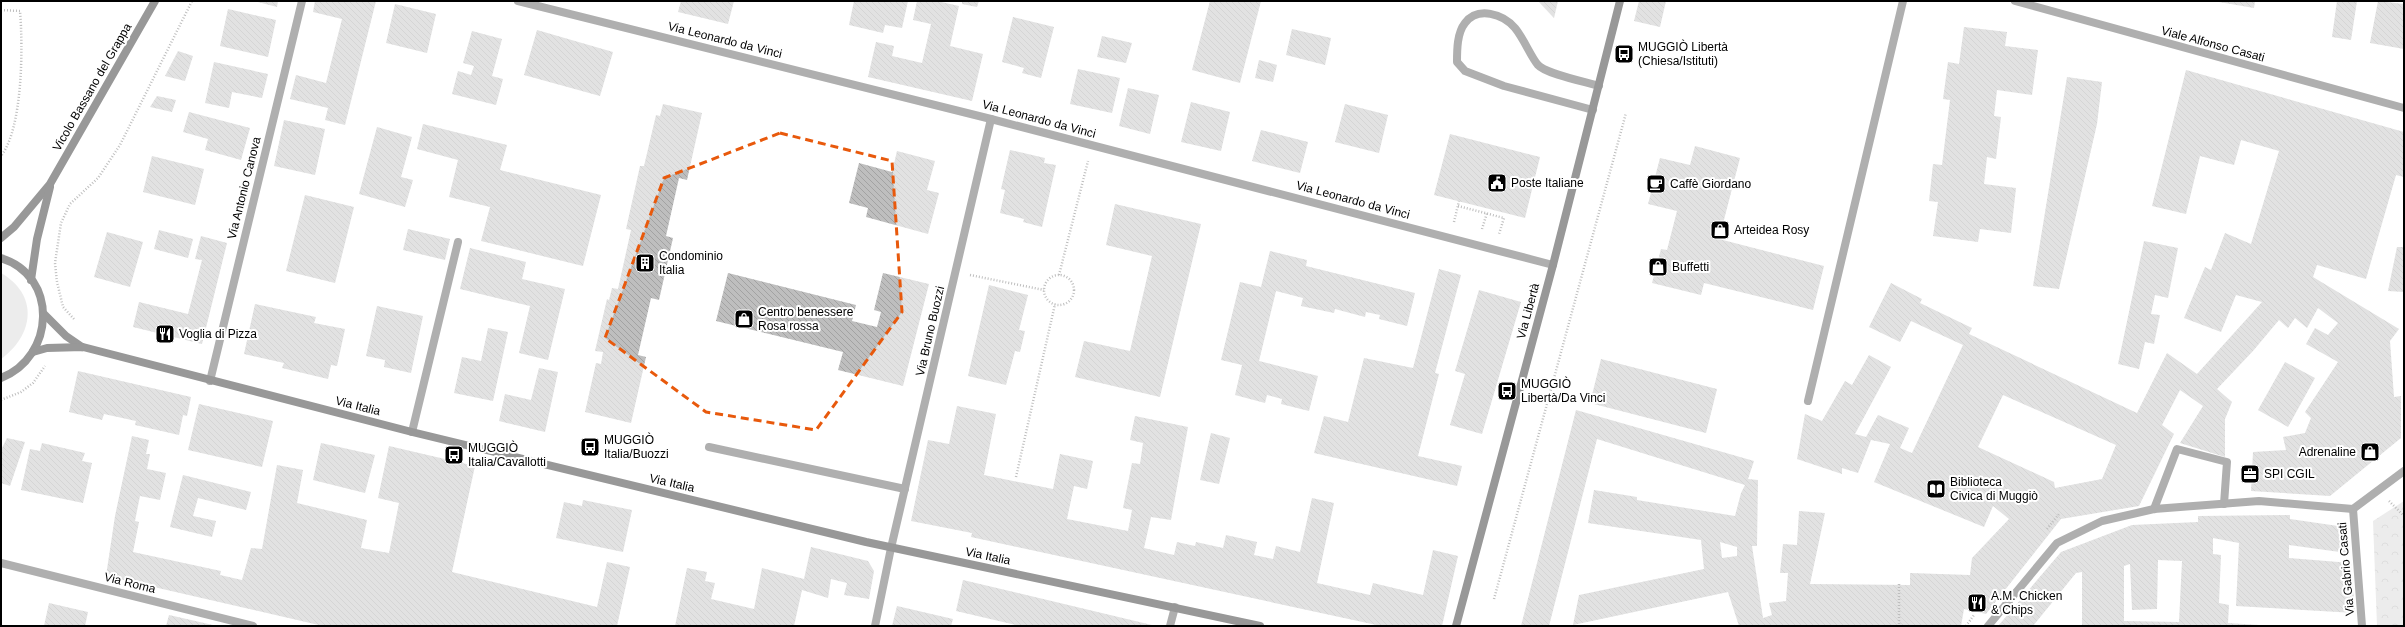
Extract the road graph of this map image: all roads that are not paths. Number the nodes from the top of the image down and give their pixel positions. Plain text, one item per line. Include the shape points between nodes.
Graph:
1 (155, 1) edge
2 (302, 1) edge
3 (518, 1) edge
4 (1620, 1) edge
5 (1903, 1) edge
6 (2015, 1) edge
7 (1599, 86) junction
8 (2404, 108) edge
9 (1592, 110) junction
10 (991, 119) junction
11 (50, 184) junction
12 (1, 238) edge
13 (458, 242) dead end
14 (1, 258) edge
15 (1553, 265) junction
16 (31, 280) junction
17 (44, 314) junction
18 (83, 348) junction
19 (33, 352) junction
20 (1, 378) edge
21 (210, 381) junction
22 (1808, 401) dead end
23 (412, 432) junction
24 (710, 447) dead end
25 (2404, 471) edge
26 (905, 489) junction
27 (2224, 504) junction
28 (2154, 509) junction
29 (2353, 509) junction
30 (891, 548) junction
31 (1, 563) edge
32 (1175, 608) junction
33 (253, 626) edge
34 (875, 626) edge
35 (1170, 626) edge
36 (1260, 626) edge
37 (1456, 626) edge
38 (1988, 626) edge
39 (2362, 626) edge

1 - 11 street, Vicolo Bassano del Grappa
2 - 21 street, Via Antonio Canova
3 - 10 street, Via Leonardo da Vinci
4 - 7 street, Via Libertà
5 - 22 street
6 - 8 street, Viale Alfonso Casati
7 - 9 street, Via Libertà
7 - 9 street via 1565,77 1538,66 1514,27 1495,14 1477,14 1464,23 1457,43 1457,62 1465,71 1504,86
9 - 15 street, Via Libertà
10 - 15 street, Via Leonardo da Vinci
10 - 26 street, Via Bruno Buozzi
11 - 12 street, Vicolo Bassano del Grappa via 14,227
11 - 16 street, Vicolo Bassano del Grappa via 37,238
13 - 23 street
14 - 16 street, Via Italia via 14,264
15 - 37 street, Via Libertà
16 - 17 street, Via Italia via 38,292
17 - 18 street, Via Italia via 66,336
17 - 19 street, Via Italia via 39,340
18 - 19 street, Via Italia via 54,348
18 - 21 street, Via Italia
19 - 20 street, Via Italia via 24,364
21 - 23 street, Via Italia
23 - 30 street, Via Italia
24 - 26 street
25 - 29 street
26 - 30 street, Via Bruno Buozzi
27 - 28 street
27 - 28 street via 2227,462 2177,449
27 - 29 street via 2259,501
28 - 38 street via 2102,521 2057,543
29 - 39 street, Via Gabrio Casati
30 - 32 street, Via Italia
30 - 34 street, Via Bruno Buozzi
31 - 33 street, Via Roma
32 - 35 street
32 - 36 street, Via Italia

